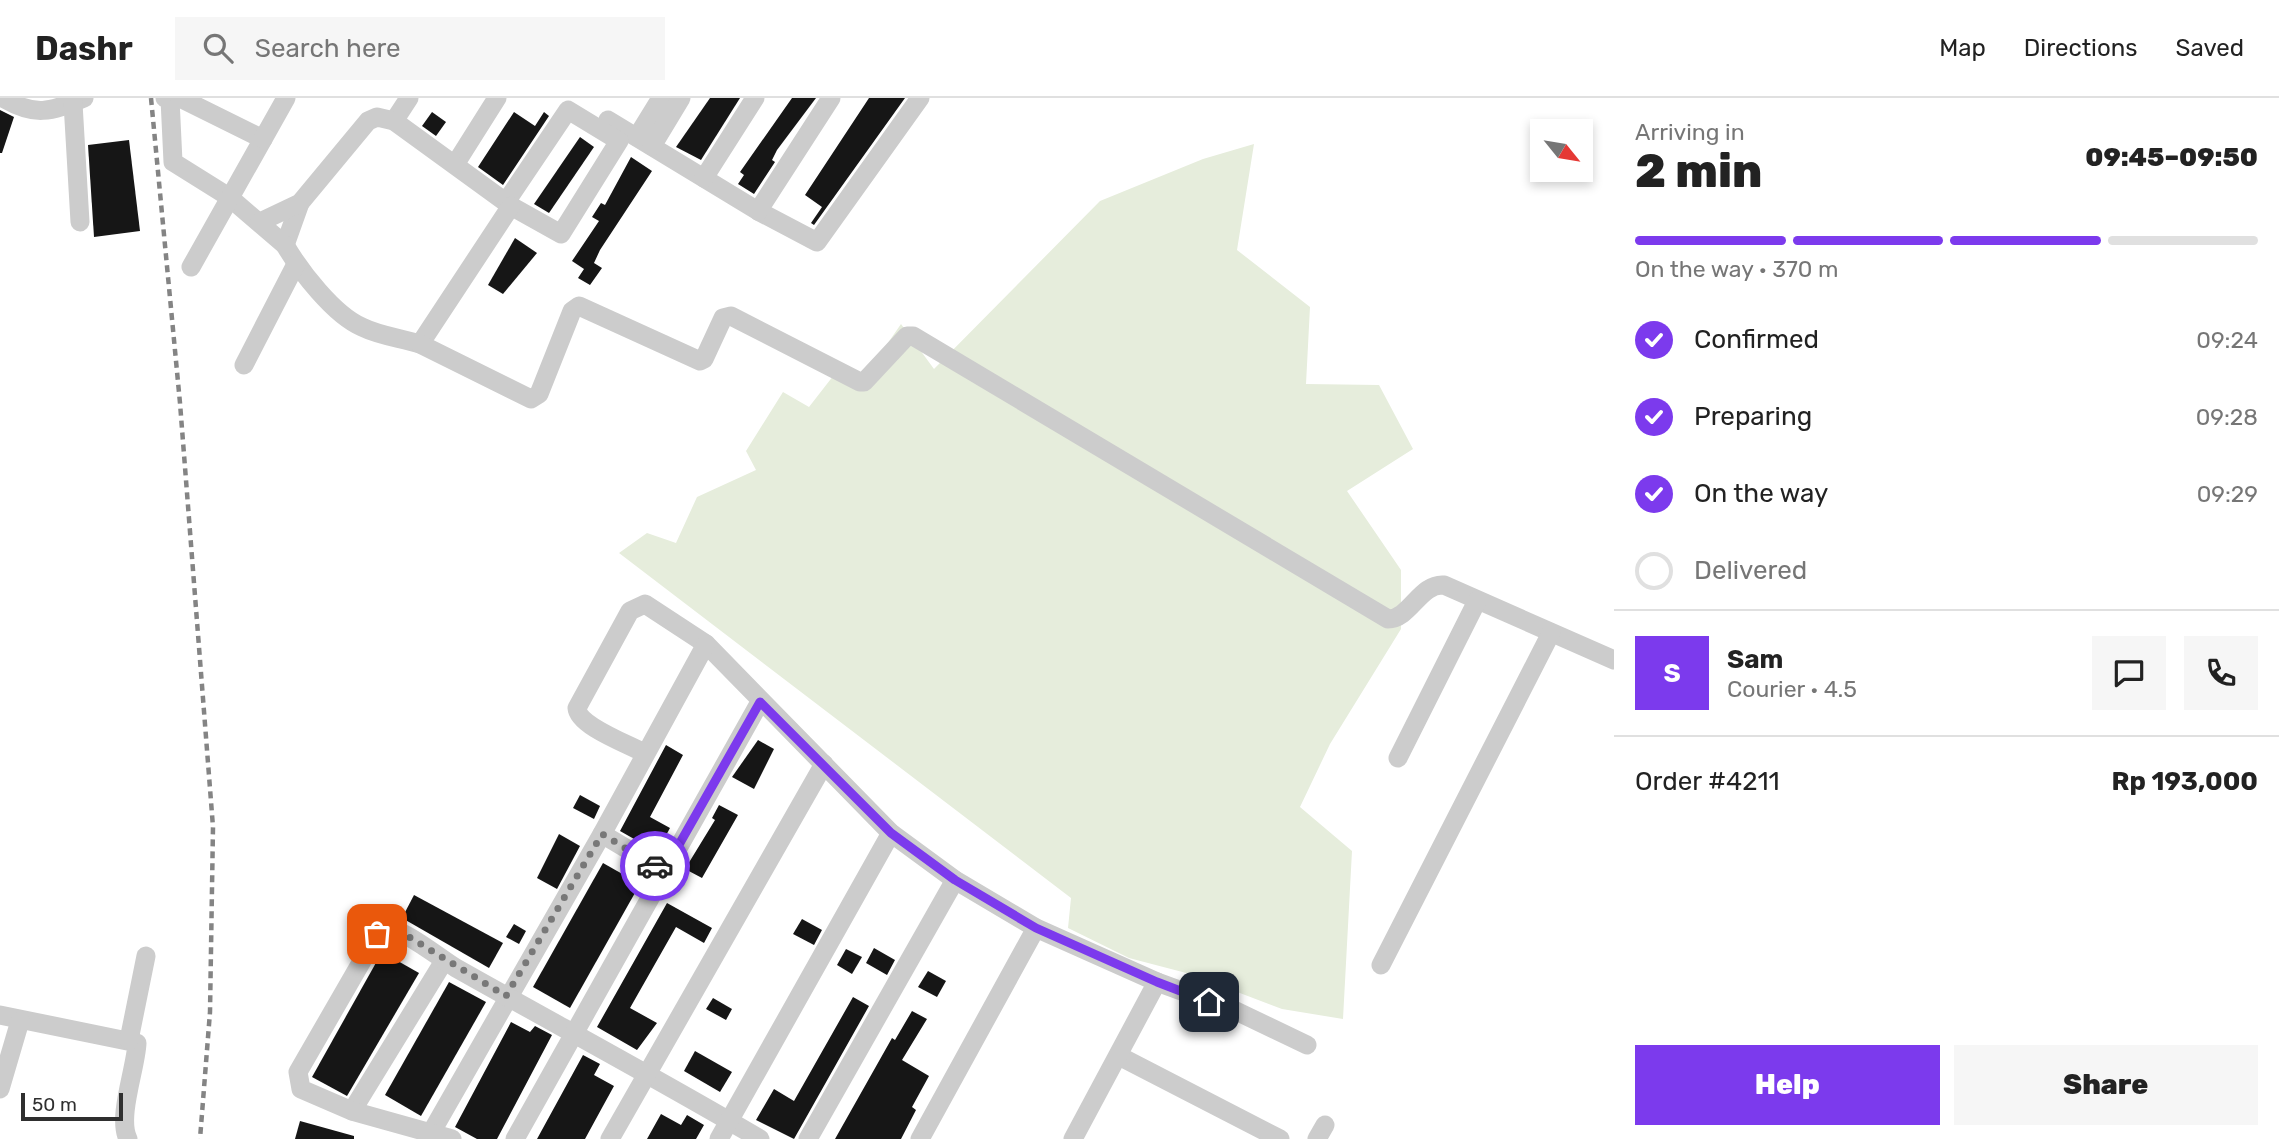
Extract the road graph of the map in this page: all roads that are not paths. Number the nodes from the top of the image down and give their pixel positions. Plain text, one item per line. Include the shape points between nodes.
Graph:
1 (2, 98) edge
2 (169, 98) edge
3 (180, 98) edge
4 (286, 98) edge
5 (409, 98) edge
6 (497, 98) edge
7 (572, 98) edge
8 (661, 98) edge
9 (681, 98) edge
10 (755, 98) edge
11 (831, 98) edge
12 (919, 98) edge
13 (79, 100) edge
14 (394, 121) junction
15 (263, 139) junction
16 (644, 142) junction
17 (456, 163) junction
18 (704, 178) junction
19 (229, 197) junction
20 (300, 203) junction
21 (509, 204) junction
22 (758, 211) junction
23 (80, 222) dead end
24 (260, 222) junction
25 (285, 244) junction
26 (296, 264) junction
27 (191, 267) dead end
28 (420, 344) junction
29 (244, 365) dead end
30 (1477, 601) junction
31 (1551, 633) junction
32 (706, 644) junction
33 (1614, 660) edge
34 (760, 702) junction
35 (644, 753) junction
36 (1398, 758) dead end
37 (824, 764) junction
38 (891, 833) junction
39 (602, 834) junction
40 (664, 871) junction
41 (955, 880) junction
42 (1036, 928) junction
43 (146, 956) dead end
44 (444, 961) junction
45 (1381, 965) dead end
46 (1157, 982) junction
47 (506, 996) junction
48 (0, 1016) edge
49 (20, 1021) junction
50 (576, 1032) junction
51 (130, 1040) junction
52 (1307, 1045) dead end
53 (1119, 1056) junction
54 (647, 1073) junction
55 (0, 1089) edge
56 (352, 1111) junction
57 (729, 1120) junction
58 (431, 1133) junction
59 (128, 1139) edge
60 (452, 1139) edge
61 (515, 1139) edge
62 (610, 1139) edge
63 (719, 1139) edge
64 (760, 1139) edge
65 (808, 1139) edge
66 (920, 1139) edge
67 (1073, 1139) edge
68 (1280, 1139) edge

1 - 13 street via 25,111 40,112
2 - 19 street via 173,162
3 - 15 street
4 - 15 street
5 - 14 street
6 - 17 street
7 - 16 street
8 - 16 street
9 - 16 street
10 - 18 street
11 - 22 street
12 - 22 street via 817,242
13 - 23 street
14 - 17 street
14 - 20 street via 377,117 368,121
15 - 19 street
16 - 18 street
17 - 21 street
18 - 22 street
19 - 24 street
19 - 27 street
20 - 24 street
20 - 25 street
21 - 21 street via 561,234 619,141 568,110
21 - 28 street
24 - 25 street
25 - 26 street
26 - 28 street via 351,322
26 - 29 street
28 - 30 street via 531,399 538,394 572,312 579,306 700,361 723,318 731,316 860,382 906,336 913,336 1388,620 1437,584
30 - 31 street
30 - 36 street
31 - 33 street
31 - 45 street
32 - 34 street
32 - 35 street
32 - 35 street via 651,607 639,605 630,611 578,704 577,714
34 - 37 street
34 - 40 street
35 - 39 street
37 - 38 street
37 - 54 street
38 - 41 street
38 - 57 street
39 - 40 street
39 - 47 street
40 - 50 street
41 - 42 street
41 - 65 street
42 - 46 street
42 - 66 street
43 - 51 street
44 - 47 street
44 - 56 street
44 - 56 street via 396,929 387,927 377,934 299,1072 301,1089
46 - 52 street via 1236,1011
46 - 53 street
47 - 50 street
47 - 58 street
48 - 49 street
49 - 51 street
49 - 55 street
50 - 54 street
50 - 61 street
51 - 59 street via 138,1045 127,1101
53 - 67 street
53 - 68 street
54 - 57 street
54 - 62 street
56 - 58 street
57 - 63 street
57 - 64 street
58 - 60 street

